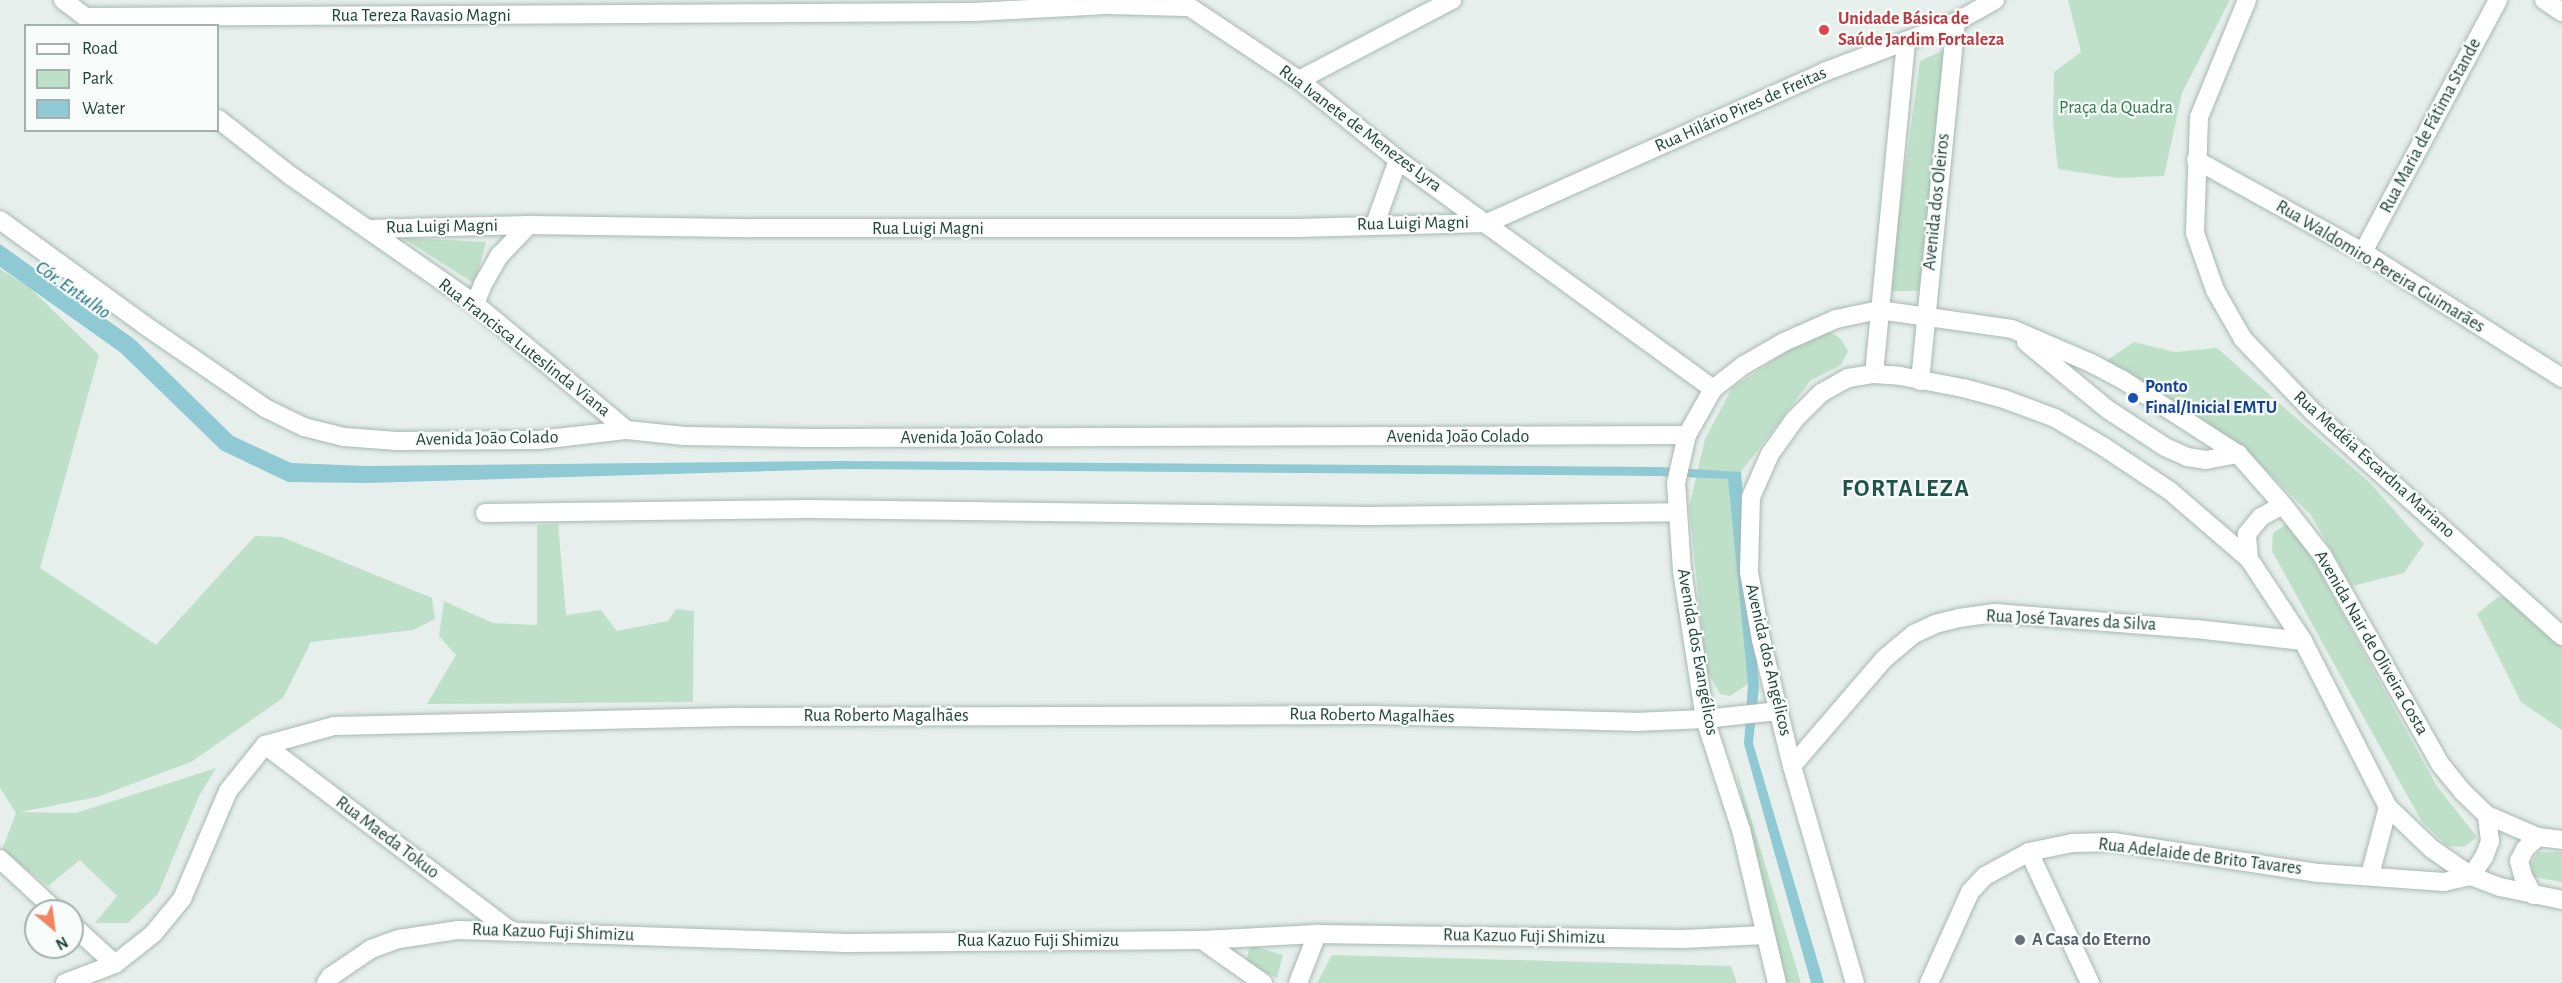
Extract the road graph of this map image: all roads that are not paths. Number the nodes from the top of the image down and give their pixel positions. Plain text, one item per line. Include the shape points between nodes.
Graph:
1 (63, 0) edge
2 (1452, 0) edge
3 (1995, 0) edge
4 (2247, 0) edge
5 (2498, 0) edge
6 (2544, 0) edge
7 (1184, 3) edge
8 (2562, 12) edge
9 (91, 21) edge
10 (1956, 22) junction
11 (1906, 41) junction
12 (1299, 80) junction
13 (219, 120) edge
14 (1398, 160) junction
15 (2196, 160) junction
16 (0, 220) edge
17 (1487, 223) junction
18 (1375, 224) junction
19 (529, 225) junction
20 (368, 229) junction
21 (2363, 252) junction
22 (475, 304) junction
23 (1879, 310) junction
24 (1925, 315) junction
25 (2012, 329) junction
26 (1874, 374) junction
27 (2562, 378) edge
28 (1920, 381) junction
29 (1713, 389) junction
30 (627, 430) junction
31 (1687, 435) junction
32 (2238, 454) junction
33 (2283, 505) junction
34 (1677, 512) junction
35 (485, 513) dead end
36 (2248, 559) junction
37 (2562, 636) edge
38 (2302, 641) junction
39 (1779, 711) junction
40 (1706, 719) junction
41 (265, 745) junction
42 (1792, 766) junction
43 (2388, 807) junction
44 (2487, 815) junction
45 (2538, 837) junction
46 (2562, 840) edge
47 (2029, 852) junction
48 (0, 859) edge
49 (2370, 875) junction
50 (2471, 876) junction
51 (2533, 895) junction
52 (43, 899) edge
53 (2562, 900) edge
54 (510, 930) junction
55 (1317, 934) junction
56 (1765, 935) junction
57 (84, 936) edge
58 (1202, 940) junction
59 (115, 964) junction
60 (331, 981) edge
61 (64, 983) edge
62 (1263, 983) edge
63 (1298, 983) edge
64 (1777, 983) edge
65 (1855, 983) edge
66 (1929, 983) edge
67 (2090, 983) edge

1 - 9 street
2 - 12 street
3 - 10 street, Rua Hilário Pires de Freitas
4 - 15 street, Rua Medéia Escardna Mariano via 2199,117
5 - 21 street, Rua Maria de Fátima Stande
6 - 8 street
7 - 9 street, Rua Tereza Ravasio Magni via 973,12
7 - 12 street, Rua Ivanete de Menezes Lyra
10 - 11 street, Rua Hilário Pires de Freitas
10 - 24 street, Avenida dos Oleiros
11 - 17 street, Rua Hilário Pires de Freitas via 1824,72
11 - 23 street
12 - 14 street, Rua Ivanete de Menezes Lyra
13 - 20 street, Rua Francisca Luteslinda Viana
14 - 17 street, Rua Ivanete de Menezes Lyra
14 - 18 street
15 - 21 street, Rua Waldomiro Pereira Guimarães
15 - 37 street, Rua Medéia Escardna Mariano via 2194,233 2215,291 2243,339 2313,412
16 - 30 street, Avenida João Colado via 265,408 304,427 344,437 386,440 539,440
17 - 18 street, Rua Luigi Magni
17 - 29 street, Rua Ivanete de Menezes Lyra
18 - 19 street, Rua Luigi Magni via 1079,229
19 - 20 street, Rua Luigi Magni
19 - 22 street via 500,255
20 - 22 street, Rua Francisca Luteslinda Viana
21 - 27 street, Rua Waldomiro Pereira Guimarães
22 - 30 street, Rua Francisca Luteslinda Viana
23 - 24 street, Avenida Nair de Oliveira Costa
23 - 26 street
23 - 29 street, Avenida Nair de Oliveira Costa via 1836,319 1784,342
24 - 25 street, Avenida Nair de Oliveira Costa
24 - 28 street, Avenida dos Oleiros
25 - 32 street, Avenida Nair de Oliveira Costa via 2123,380
25 - 32 street via 2107,409 2165,447 2206,460
26 - 28 street, Avenida dos Angélicos
26 - 39 street, Avenida dos Angélicos via 1848,378 1821,393 1795,419 1770,454 1751,497 1749,572
28 - 36 street, Avenida dos Angélicos via 2004,399 2055,418 2170,491
29 - 31 street, Avenida Nair de Oliveira Costa
30 - 31 street, Avenida João Colado via 685,436 834,438
31 - 34 street, Avenida dos Evangélicos via 1676,483
32 - 33 street, Avenida Nair de Oliveira Costa
33 - 36 street via 2261,517 2247,534
33 - 44 street, Avenida Nair de Oliveira Costa via 2344,591 2441,765
34 - 35 street via 1366,516 808,508
34 - 40 street, Avenida dos Evangélicos via 1682,570
36 - 38 street, Avenida dos Angélicos
38 - 42 street, Rua José Tavares da Silva via 1995,613 1951,620 1914,634 1884,659
38 - 43 street
39 - 40 street, Rua Roberto Magalhães
39 - 42 street, Avenida dos Angélicos
40 - 41 street, Rua Roberto Magalhães via 1634,722 1373,715 732,717 334,726
40 - 56 street, Avenida dos Evangélicos via 1741,830
41 - 54 street, Rua Maeda Tokuo
41 - 59 street via 228,791 182,899 153,934
42 - 65 street, Avenida dos Angélicos
43 - 49 street
43 - 50 street via 2432,849
44 - 45 street, Avenida Nair de Oliveira Costa
44 - 50 street via 2490,841
45 - 46 street, Avenida Nair de Oliveira Costa
45 - 51 street via 2519,861
47 - 49 street, Rua Adelaide de Brito Tavares via 2072,843 2113,842 2319,873
47 - 66 street, Rua Adelaide de Brito Tavares via 1985,876 1970,892
47 - 67 street
48 - 52 street
49 - 50 street, Rua Adelaide de Brito Tavares via 2444,882
50 - 51 street
51 - 53 street
54 - 58 street, Rua Kazuo Fuji Shimizu via 847,943
54 - 60 street, Rua Kazuo Fuji Shimizu via 439,932 399,939 371,949
55 - 56 street, Rua Kazuo Fuji Shimizu via 1683,939
55 - 58 street, Rua Kazuo Fuji Shimizu
55 - 63 street
56 - 64 street, Avenida dos Evangélicos
57 - 59 street
58 - 62 street
59 - 61 street

